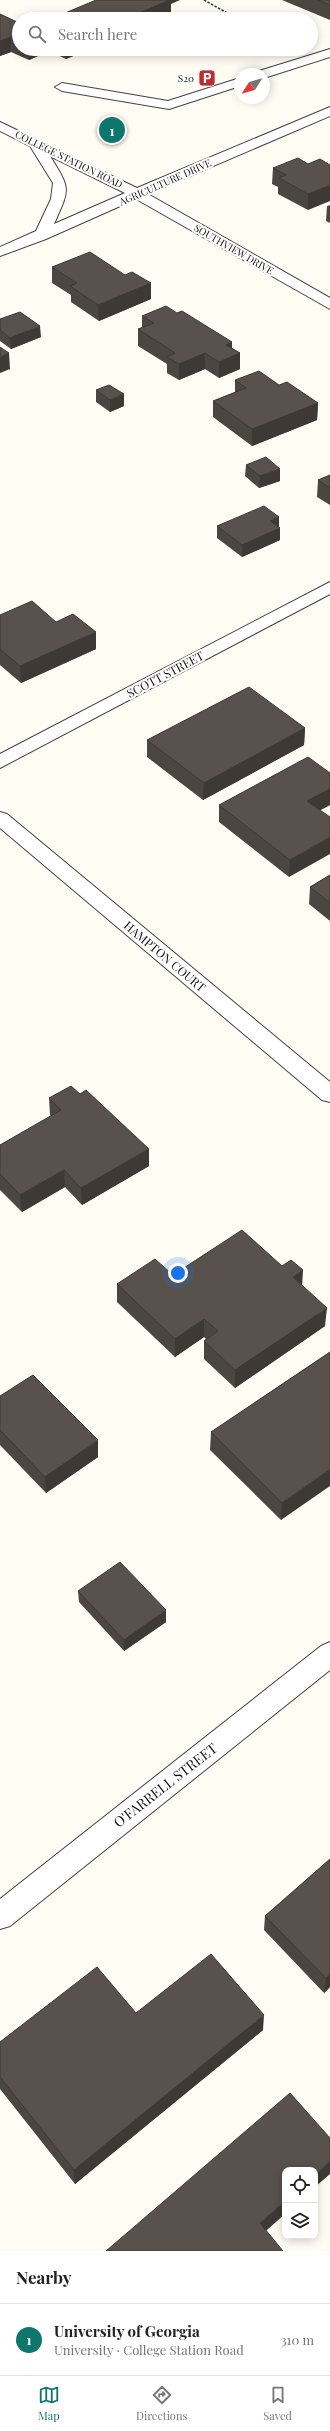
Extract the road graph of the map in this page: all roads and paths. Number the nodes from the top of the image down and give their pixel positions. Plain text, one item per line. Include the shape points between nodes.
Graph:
1 (204, 0) edge
2 (225, 12) edge
3 (330, 52) edge
4 (270, 72) edge
5 (234, 84) edge
6 (62, 87) dead end
7 (330, 111) edge
8 (0, 126) edge
9 (34, 142) junction
10 (138, 194) junction
11 (41, 236) junction
12 (0, 252) edge
13 (330, 304) edge
14 (330, 586) edge
15 (0, 762) edge
16 (0, 818) edge
17 (330, 1094) edge
18 (330, 1654) edge
19 (0, 1916) edge

1 - 2 path
3 - 4 street
5 - 6 street via 168,106
7 - 10 street, AGRICULTURE DRIVE
8 - 9 street, COLLEGE STATION ROAD
9 - 10 street, COLLEGE STATION ROAD
9 - 11 street via 60,183 58,199
10 - 11 street, AGRICULTURE DRIVE
10 - 13 street, SOUTHVIEW DRIVE
11 - 12 street, AGRICULTURE DRIVE
14 - 15 street, SCOTT STREET
16 - 17 street, HAMPTON COURT
18 - 19 street, O'FARRELL STREET

